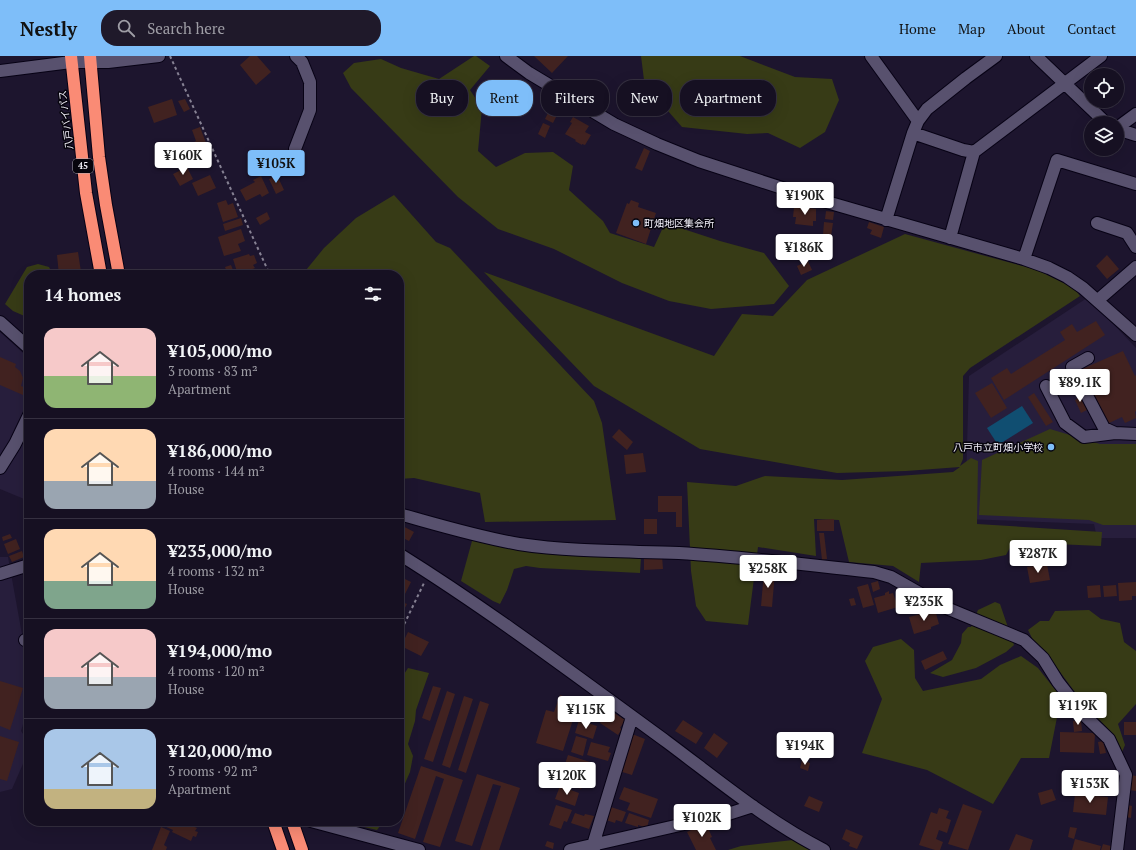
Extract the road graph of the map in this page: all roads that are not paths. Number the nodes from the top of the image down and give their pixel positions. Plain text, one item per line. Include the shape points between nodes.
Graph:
1 (159, 56) edge
2 (296, 56) edge
3 (506, 56) edge
4 (996, 56) edge
5 (1036, 56) edge
6 (1101, 56) edge
7 (878, 58) edge
8 (71, 59) edge
9 (90, 59) edge
10 (0, 71) edge
11 (1064, 83) junction
12 (1136, 114) edge
13 (1099, 116) edge
14 (918, 121) junction
15 (1124, 123) edge
16 (1124, 131) edge
17 (913, 133) junction
18 (1136, 135) edge
19 (295, 148) dead end
20 (974, 152) junction
21 (1136, 184) edge
22 (886, 220) junction
23 (1097, 224) dead end
24 (950, 238) junction
25 (1136, 247) edge
26 (1024, 260) junction
27 (1136, 267) edge
28 (100, 270) edge
29 (118, 270) edge
30 (1098, 300) junction
31 (0, 322) edge
32 (1136, 335) edge
33 (24, 344) edge
34 (1088, 358) dead end
35 (1046, 386) dead end
36 (24, 425) edge
37 (1115, 433) junction
38 (1136, 434) edge
39 (0, 468) edge
40 (404, 515) edge
41 (404, 557) edge
42 (24, 567) edge
43 (0, 574) edge
44 (632, 717) junction
45 (753, 806) junction
46 (275, 826) edge
47 (294, 826) edge
48 (330, 826) edge
49 (594, 847) edge
50 (283, 850) edge
51 (302, 850) edge
52 (419, 850) edge
53 (570, 850) edge
54 (824, 850) edge
55 (1117, 850) edge

1 - 9 street
2 - 19 street via 302,62 310,82 310,110
3 - 22 street via 614,124 657,144 699,161
4 - 14 street via 927,109
5 - 11 street
6 - 11 street
7 - 14 street
8 - 9 street
8 - 10 street
8 - 28 highway, 八戸バイパス / 45 via 86,193
9 - 29 highway, 45 via 106,206
11 - 13 street
11 - 20 street
12 - 15 street
14 - 17 street
16 - 18 street
17 - 20 street
17 - 22 street
20 - 24 street
21 - 26 street via 1057,160
22 - 24 street
23 - 25 street via 1127,233
24 - 26 street
26 - 30 street via 1067,277
27 - 30 street
30 - 32 street
31 - 33 street
34 - 37 street via 1072,367 1104,428
35 - 37 street via 1066,423 1084,437
36 - 39 street
37 - 38 street
40 - 55 street via 519,544 584,551 760,559 874,572 891,577 944,607 1024,640 1043,658 1083,714 1109,739 1126,775
41 - 44 street via 516,631
42 - 43 street
44 - 45 street
44 - 49 street
45 - 49 street
45 - 54 street via 800,838
46 - 50 highway
47 - 51 highway
48 - 52 street
49 - 53 street

